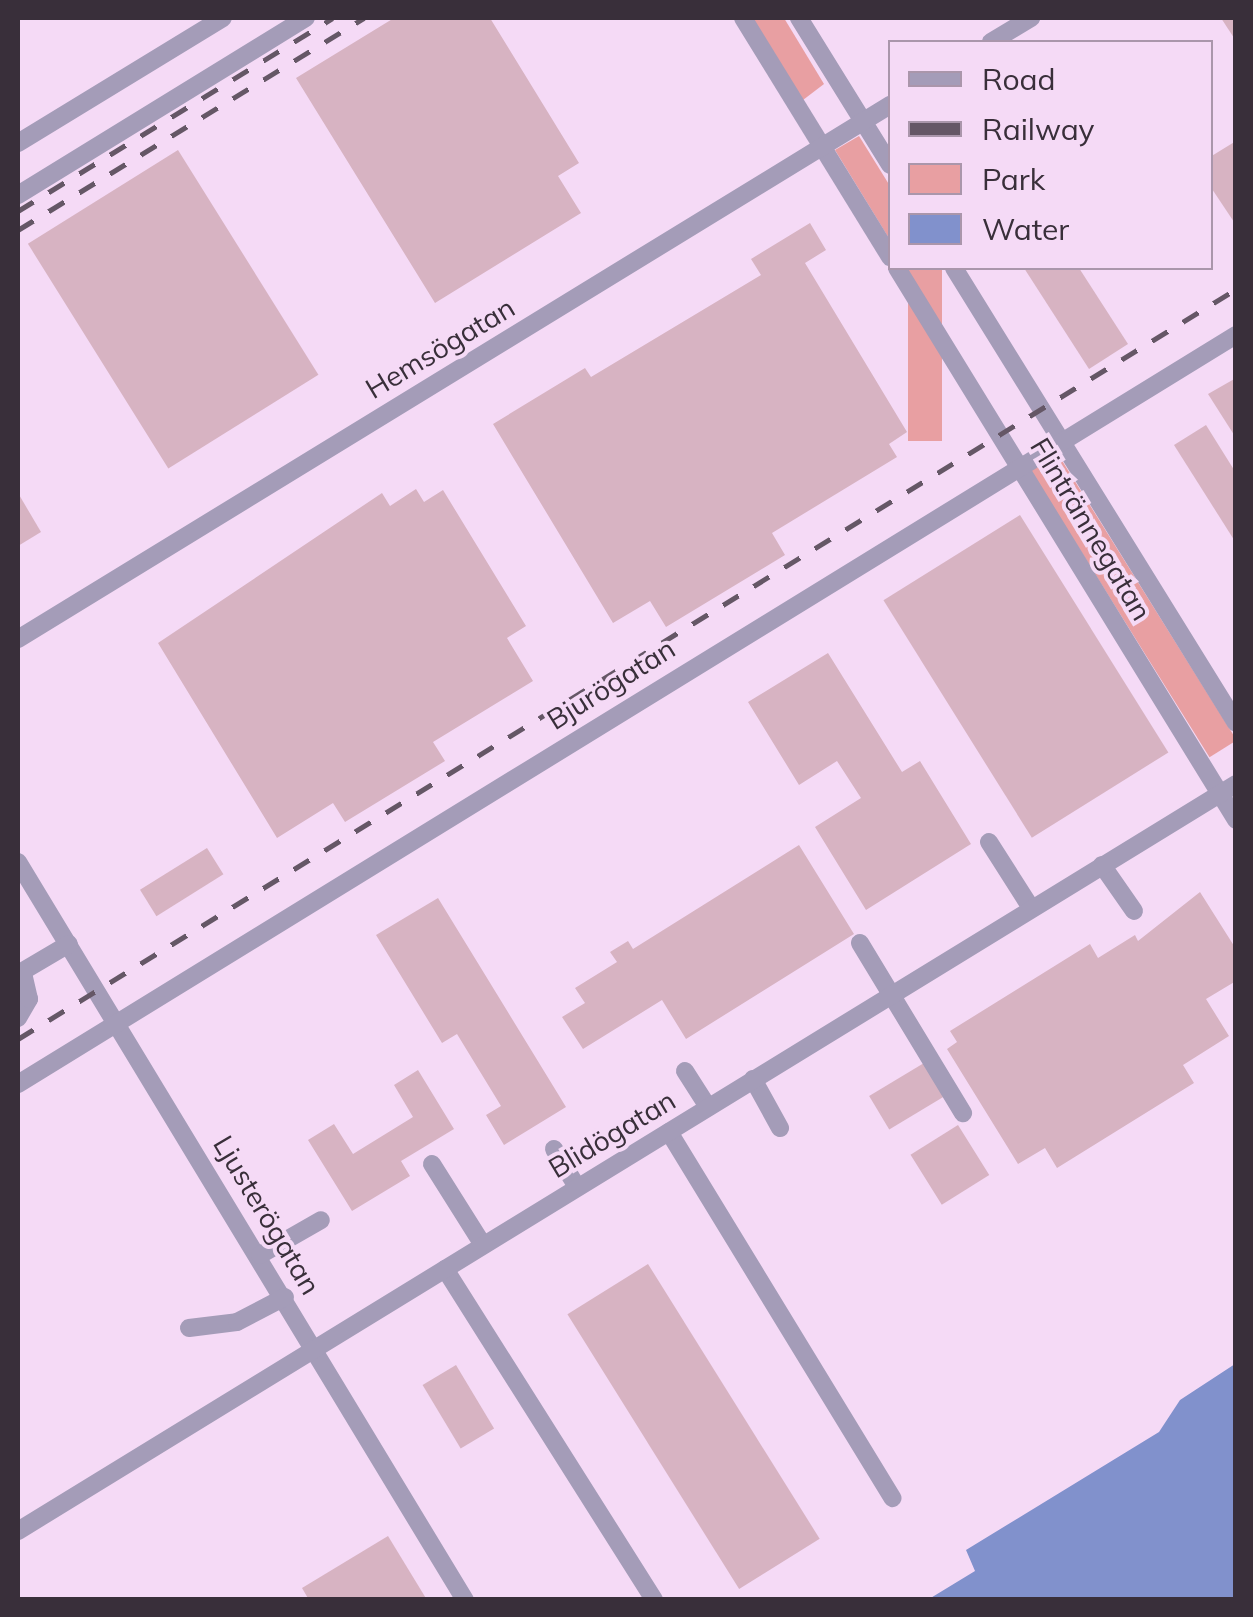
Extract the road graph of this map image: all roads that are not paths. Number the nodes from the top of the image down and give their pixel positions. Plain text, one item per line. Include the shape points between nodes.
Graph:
1 (223, 18) edge
2 (306, 18) edge
3 (743, 18) edge
4 (799, 18) edge
5 (1031, 18) edge
6 (993, 40) edge
7 (888, 106) edge
8 (863, 122) junction
9 (18, 143) edge
10 (822, 147) junction
11 (888, 163) edge
12 (18, 195) edge
13 (888, 254) edge
14 (898, 270) edge
15 (955, 270) edge
16 (1236, 335) edge
17 (1061, 440) junction
18 (1019, 464) junction
19 (18, 639) edge
20 (1236, 724) edge
21 (1227, 789) edge
22 (1236, 820) edge
23 (989, 842) dead end
24 (18, 862) edge
25 (1102, 865) junction
26 (1031, 908) junction
27 (1134, 911) dead end
28 (860, 943) dead end
29 (68, 944) junction
30 (19, 977) edge
31 (891, 994) junction
32 (18, 1018) edge
33 (117, 1023) junction
34 (685, 1071) dead end
35 (753, 1079) junction
36 (18, 1084) edge
37 (708, 1107) junction
38 (963, 1113) dead end
39 (780, 1128) dead end
40 (668, 1132) junction
41 (554, 1149) dead end
42 (432, 1164) dead end
43 (577, 1187) junction
44 (321, 1220) dead end
45 (482, 1245) junction
46 (260, 1255) junction
47 (445, 1269) junction
48 (285, 1297) junction
49 (189, 1328) dead end
50 (315, 1347) junction
51 (892, 1498) dead end
52 (18, 1530) edge
53 (465, 1600) edge
54 (654, 1600) edge

1 - 9 street
2 - 12 street
3 - 10 street
4 - 8 street
5 - 6 street
7 - 8 street, Hemsögatan
8 - 10 street, Hemsögatan
8 - 11 street
10 - 13 street
10 - 19 street, Hemsögatan
14 - 18 street, Flintrännegatan
15 - 17 street, Flintrännegatan
16 - 17 street, Bjurögatan
17 - 18 street, Bjurögatan
17 - 20 street, Flintrännegatan
18 - 21 street, Flintrännegatan
18 - 33 street, Bjurögatan
21 - 22 street, Flintrännegatan
21 - 25 street, Blidögatan
23 - 26 street
24 - 29 street, Ljusterögatan
25 - 26 street, Blidögatan
25 - 27 street
26 - 31 street, Blidögatan
28 - 31 street
29 - 30 street
29 - 33 street, Ljusterögatan
30 - 32 street via 30,999
31 - 35 street, Blidögatan
31 - 38 street
33 - 36 street, Bjurögatan
33 - 46 street, Ljusterögatan
34 - 37 street
35 - 37 street, Blidögatan
35 - 39 street
37 - 40 street, Blidögatan
40 - 43 street, Blidögatan
40 - 51 street
41 - 43 street
42 - 45 street
43 - 45 street, Blidögatan
44 - 46 street
45 - 47 street, Blidögatan
46 - 48 street, Ljusterögatan
47 - 50 street, Blidögatan
47 - 54 street
48 - 49 street via 237,1322
48 - 50 street, Ljusterögatan
50 - 52 street, Blidögatan
50 - 53 street, Ljusterögatan

